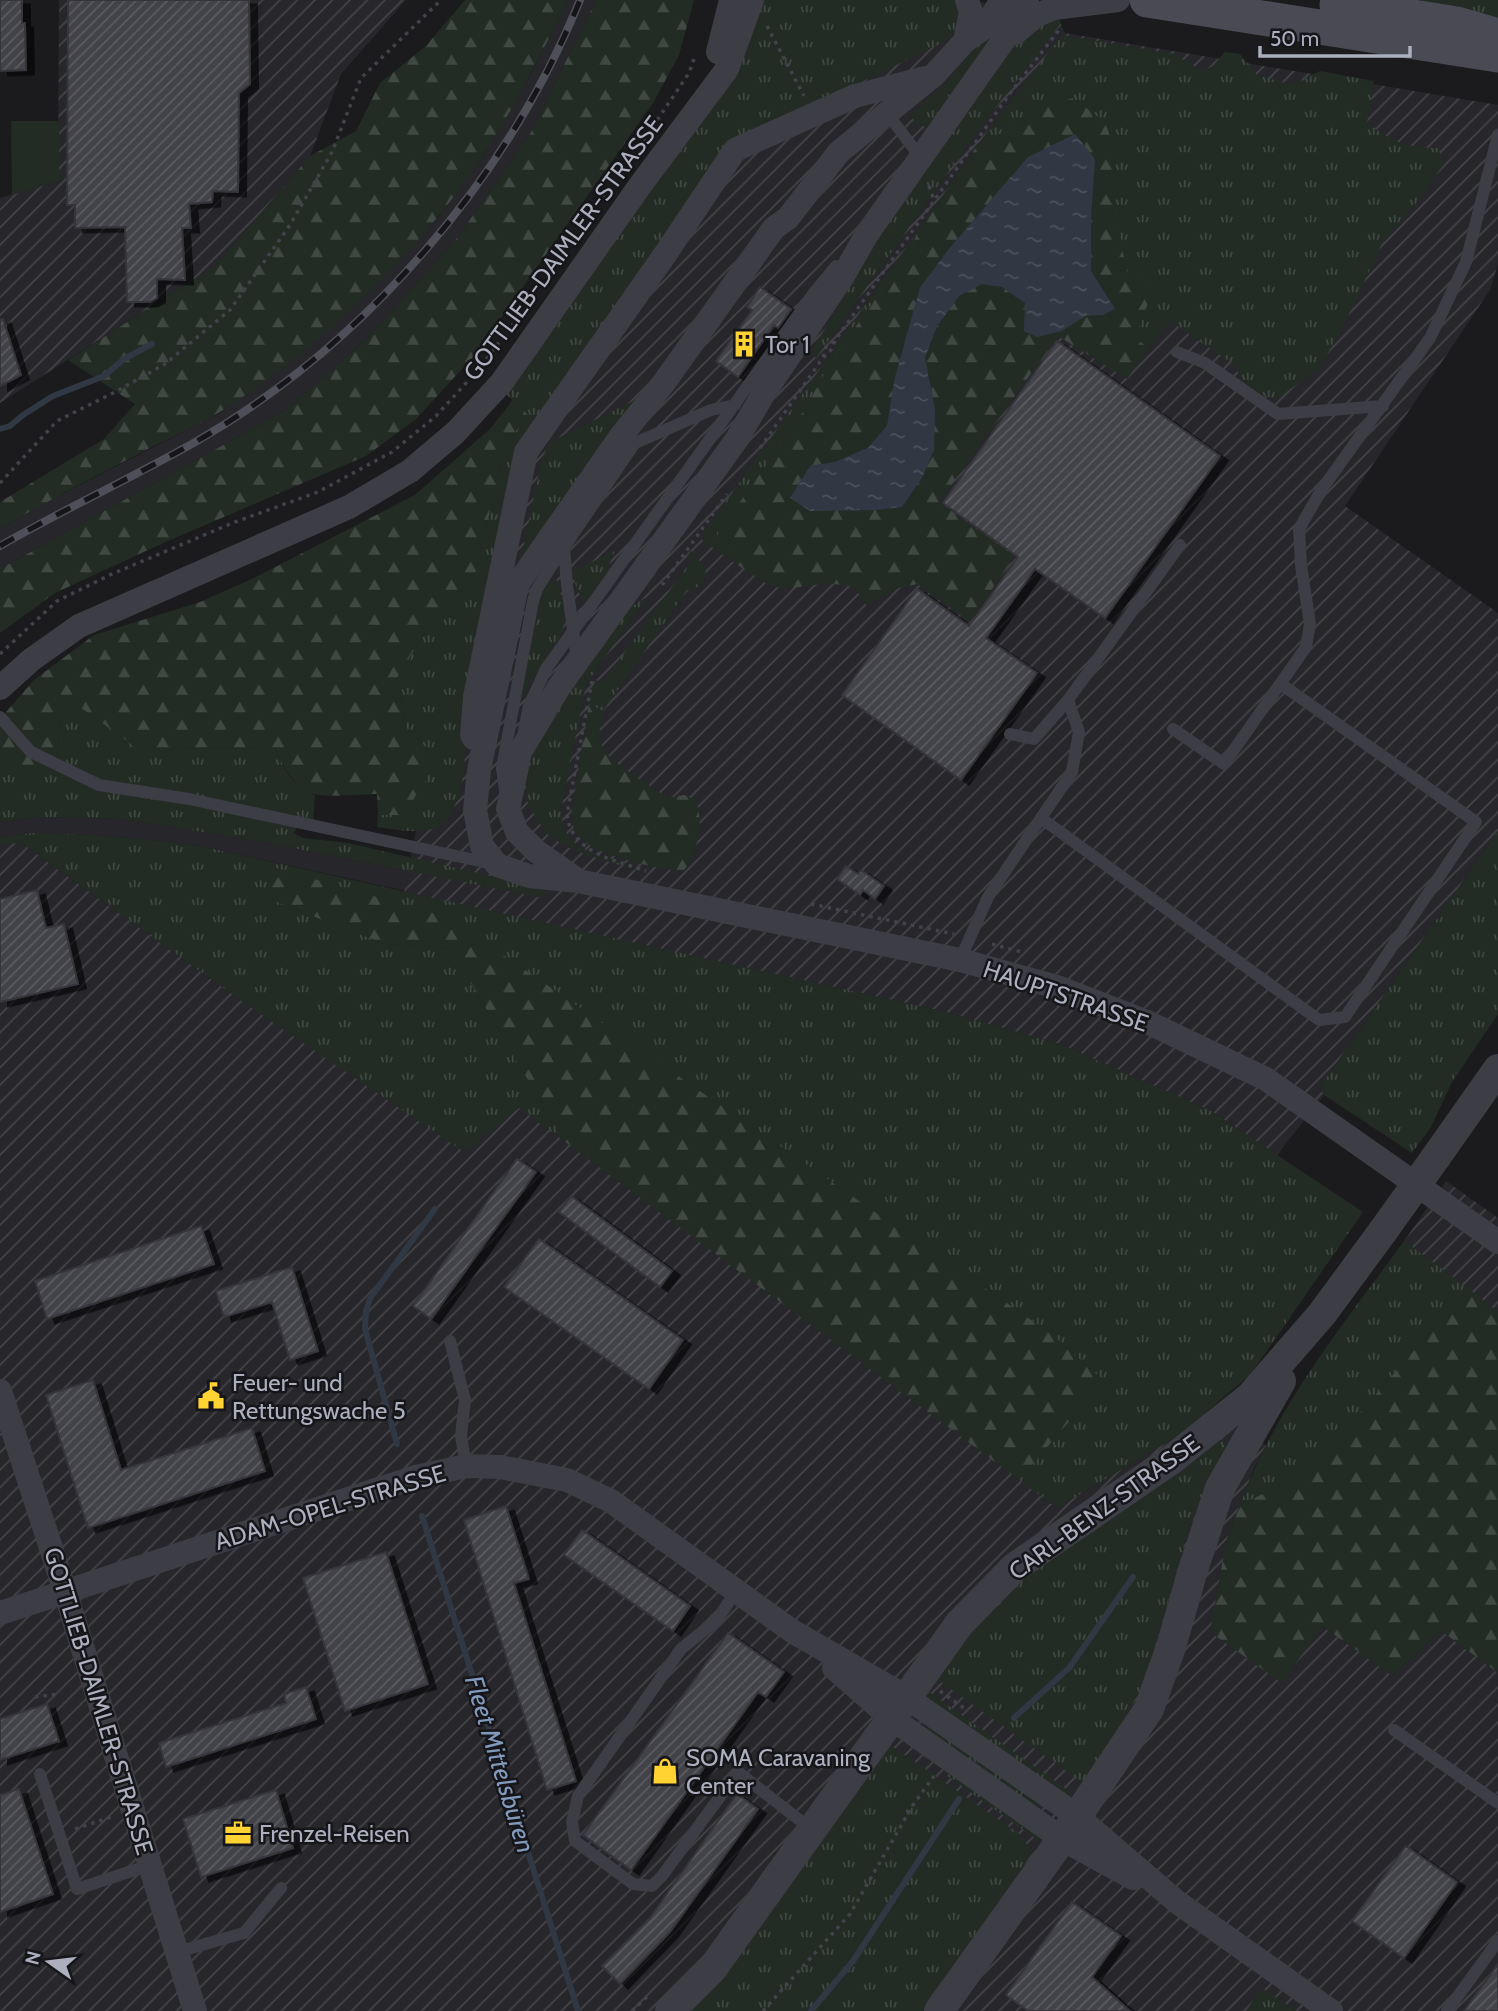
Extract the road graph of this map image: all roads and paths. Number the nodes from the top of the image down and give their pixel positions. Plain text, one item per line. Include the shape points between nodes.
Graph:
1 (441, 0) edge
2 (967, 0) edge
3 (1002, 0) edge
4 (1027, 0) edge
5 (1118, 0) edge
6 (1147, 0) edge
7 (1305, 0) edge
8 (744, 3) edge
9 (1080, 3) junction
10 (1498, 36) edge
11 (1005, 38) junction
12 (965, 41) junction
13 (696, 55) dead end
14 (1498, 55) edge
15 (934, 75) junction
16 (887, 113) junction
17 (813, 115) junction
18 (1498, 135) edge
19 (641, 144) dead end
20 (920, 157) junction
21 (611, 184) dead end
22 (583, 226) dead end
23 (867, 234) junction
24 (514, 323) dead end
25 (1177, 352) dead end
26 (735, 405) junction
27 (1383, 405) junction
28 (745, 448) junction
29 (0, 483) edge
30 (731, 489) dead end
31 (1180, 545) dead end
32 (564, 547) junction
33 (505, 555) junction
34 (517, 585) junction
35 (662, 585) dead end
36 (573, 630) junction
37 (0, 654) edge
38 (585, 670) junction
39 (1281, 684) junction
40 (0, 688) edge
41 (1068, 700) junction
42 (0, 718) edge
43 (1172, 729) dead end
44 (1010, 734) dead end
45 (520, 752) junction
46 (482, 755) junction
47 (508, 809) junction
48 (1041, 818) junction
49 (497, 865) junction
50 (650, 872) dead end
51 (578, 881) junction
52 (801, 903) dead end
53 (965, 949) junction
54 (1025, 954) dead end
55 (1498, 1069) edge
56 (1498, 1242) edge
57 (1322, 1314) junction
58 (450, 1340) dead end
59 (0, 1391) edge
60 (466, 1466) junction
61 (65, 1591) junction
62 (736, 1591) junction
63 (0, 1614) edge
64 (59, 1694) dead end
65 (35, 1697) dead end
66 (898, 1708) junction
67 (1394, 1730) dead end
68 (947, 1758) junction
69 (40, 1774) dead end
70 (1498, 1803) edge
71 (1070, 1828) junction
72 (811, 1830) junction
73 (150, 1865) junction
74 (281, 1888) dead end
75 (1498, 1941) edge
76 (177, 1952) junction
77 (195, 2011) edge
78 (670, 2011) edge
79 (763, 2011) edge
80 (939, 2011) edge
81 (1331, 2011) edge
82 (1447, 2011) edge

1 - 29 path via 361,79 332,152 290,225 230,310 165,364 57,421
2 - 12 street via 971,12
3 - 12 street via 985,27
4 - 11 street
5 - 9 street
6 - 14 main road
7 - 10 main road via 1457,24
8 - 17 path via 758,10
8 - 40 street, GOTTLIEB-DAIMLER-STRASSE via 727,69 502,382 456,432 410,471 349,507 79,626
9 - 11 street via 1035,16
9 - 28 path via 1011,92 831,350
11 - 20 street
12 - 15 street
13 - 19 path, GOTTLIEB-DAIMLER-STRASSE via 689,73
15 - 16 street
15 - 17 street via 855,96
16 - 20 lane
16 - 34 street via 839,152 788,218 774,228
17 - 33 street via 735,150 526,452
18 - 27 lane via 1466,262 1430,338
20 - 23 street
21 - 22 path, GOTTLIEB-DAIMLER-STRASSE
23 - 26 lane via 813,294
23 - 28 street via 843,276 825,326
24 - 37 path, GOTTLIEB-DAIMLER-STRASSE via 436,416 392,452 318,492 235,522 57,601
25 - 27 lane via 1205,363 1278,414
26 - 32 lane via 635,443
26 - 36 lane
27 - 39 lane via 1299,529 1310,624 1306,647
28 - 38 street
30 - 35 path
31 - 41 lane
32 - 36 lane
32 - 47 lane via 533,601 502,768
33 - 34 street
33 - 46 street via 475,697 472,735
34 - 46 street
36 - 38 lane
36 - 45 lane via 529,706
38 - 45 street via 558,687
38 - 50 path via 568,827 587,850
39 - 43 lane via 1224,764
39 - 48 lane via 1476,822 1345,1017 1319,1020
41 - 44 lane via 1034,739
41 - 48 lane via 1079,732 1072,772
42 - 49 lane via 31,752 99,785 189,799
45 - 47 street
46 - 49 street via 475,810 482,846
47 - 51 street via 517,832
48 - 53 lane via 988,897
49 - 51 street, HAUPTSTRASSE via 529,876
51 - 53 street, HAUPTSTRASSE
52 - 53 path via 921,926
53 - 54 path
53 - 56 street, HAUPTSTRASSE via 1147,1022 1266,1079
55 - 57 street, CARL-BENZ-STRASSE, bridge
57 - 66 street, CARL-BENZ-STRASSE via 1250,1398 1171,1460 1015,1567 960,1623
57 - 71 street, CARL-BENZ-STRASSE via 1220,1488 1149,1709
58 - 60 lane via 465,1401 461,1436
59 - 61 street, GOTTLIEB-DAIMLER-STRASSE
60 - 61 street, ADAM-OPEL-STRASSE via 416,1477
60 - 62 street, ADAM-OPEL-STRASSE via 567,1479 611,1501
61 - 63 street, ADAM-OPEL-STRASSE
61 - 73 street, GOTTLIEB-DAIMLER-STRASSE
62 - 66 street, ADAM-OPEL-STRASSE
62 - 72 lane via 717,1620 681,1649 578,1796 572,1822 575,1841 633,1884 652,1886 738,1772
64 - 65 path
66 - 68 street
66 - 71 street
66 - 72 street, CARL-BENZ-STRASSE
67 - 70 lane
68 - 71 street
68 - 79 path via 912,1805 850,1914
69 - 73 lane via 77,1889
71 - 80 street, CARL-BENZ-STRASSE
71 - 81 street
72 - 78 street, CARL-BENZ-STRASSE via 712,1969
73 - 76 street, GOTTLIEB-DAIMLER-STRASSE
74 - 76 lane via 244,1933
75 - 82 lane
76 - 77 street, GOTTLIEB-DAIMLER-STRASSE

